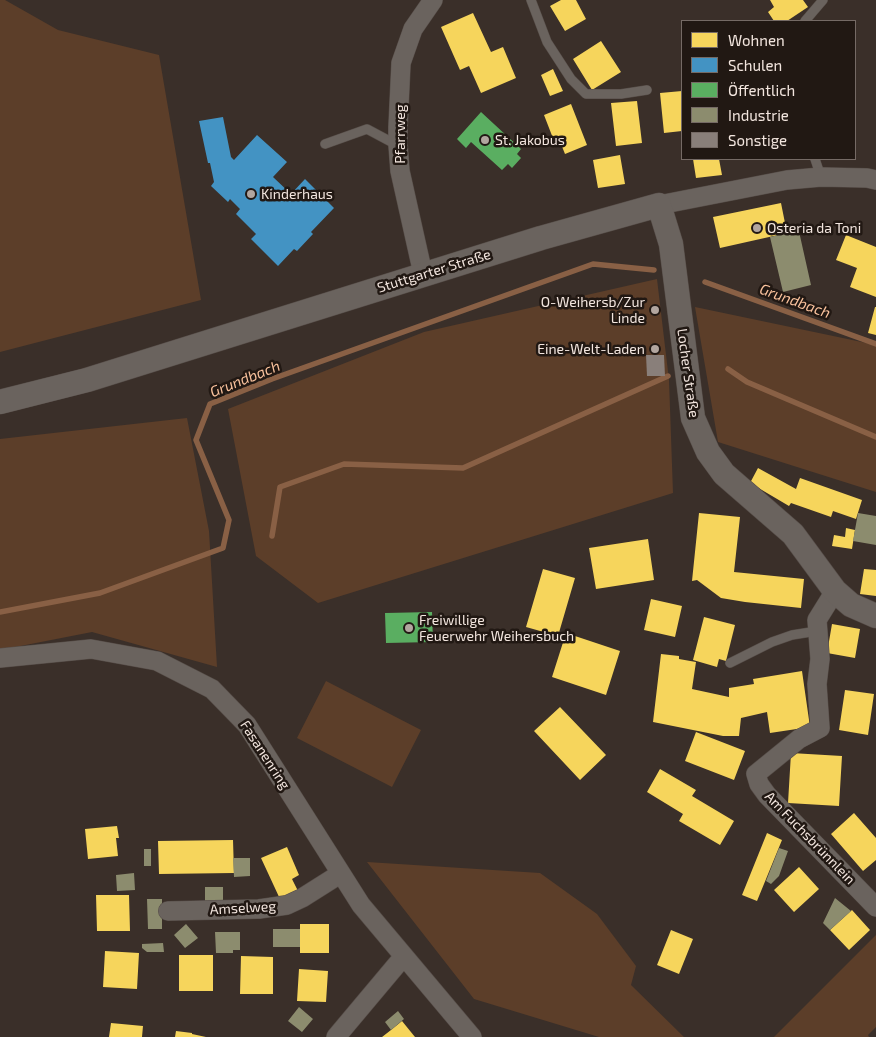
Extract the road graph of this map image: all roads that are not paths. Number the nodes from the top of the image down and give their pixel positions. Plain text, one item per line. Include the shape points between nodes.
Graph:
1 (433, 0) edge
2 (531, 0) edge
3 (823, 0) edge
4 (806, 20) edge
5 (647, 90) dead end
6 (325, 144) dead end
7 (398, 145) junction
8 (815, 160) edge
9 (821, 176) junction
10 (876, 180) edge
11 (659, 205) junction
12 (423, 274) junction
13 (0, 402) edge
14 (835, 592) junction
15 (876, 616) edge
16 (816, 631) junction
17 (0, 658) edge
18 (730, 663) dead end
19 (340, 874) junction
20 (876, 907) edge
21 (168, 911) dead end
22 (404, 956) junction
23 (336, 1037) edge
24 (472, 1037) edge

1 - 7 street, Pfarrweg via 412,29 401,63
2 - 5 lane via 547,42 586,94
3 - 4 lane
6 - 7 lane via 367,129
7 - 12 street, Pfarrweg via 400,170
8 - 9 lane
9 - 10 street, Stuttgarter Straße
9 - 11 street, Stuttgarter Straße
11 - 12 street, Stuttgarter Straße
11 - 14 street, Locher Straße via 671,244 693,418 708,452 724,474 793,534
12 - 13 street, Stuttgarter Straße via 87,380
14 - 15 street, Locher Straße via 851,605
14 - 16 street, Am Fuchsbrünnlein via 817,620
16 - 18 lane via 772,642
16 - 20 street, Am Fuchsbrünnlein via 820,660 817,684 820,728 799,739 756,774 767,795
17 - 19 street, Fasanenring via 91,650 157,661 212,689 248,725
19 - 21 street, Amselweg via 287,905 259,909
19 - 22 street, Fasanenring
22 - 23 street
22 - 24 street, Fasanenring

